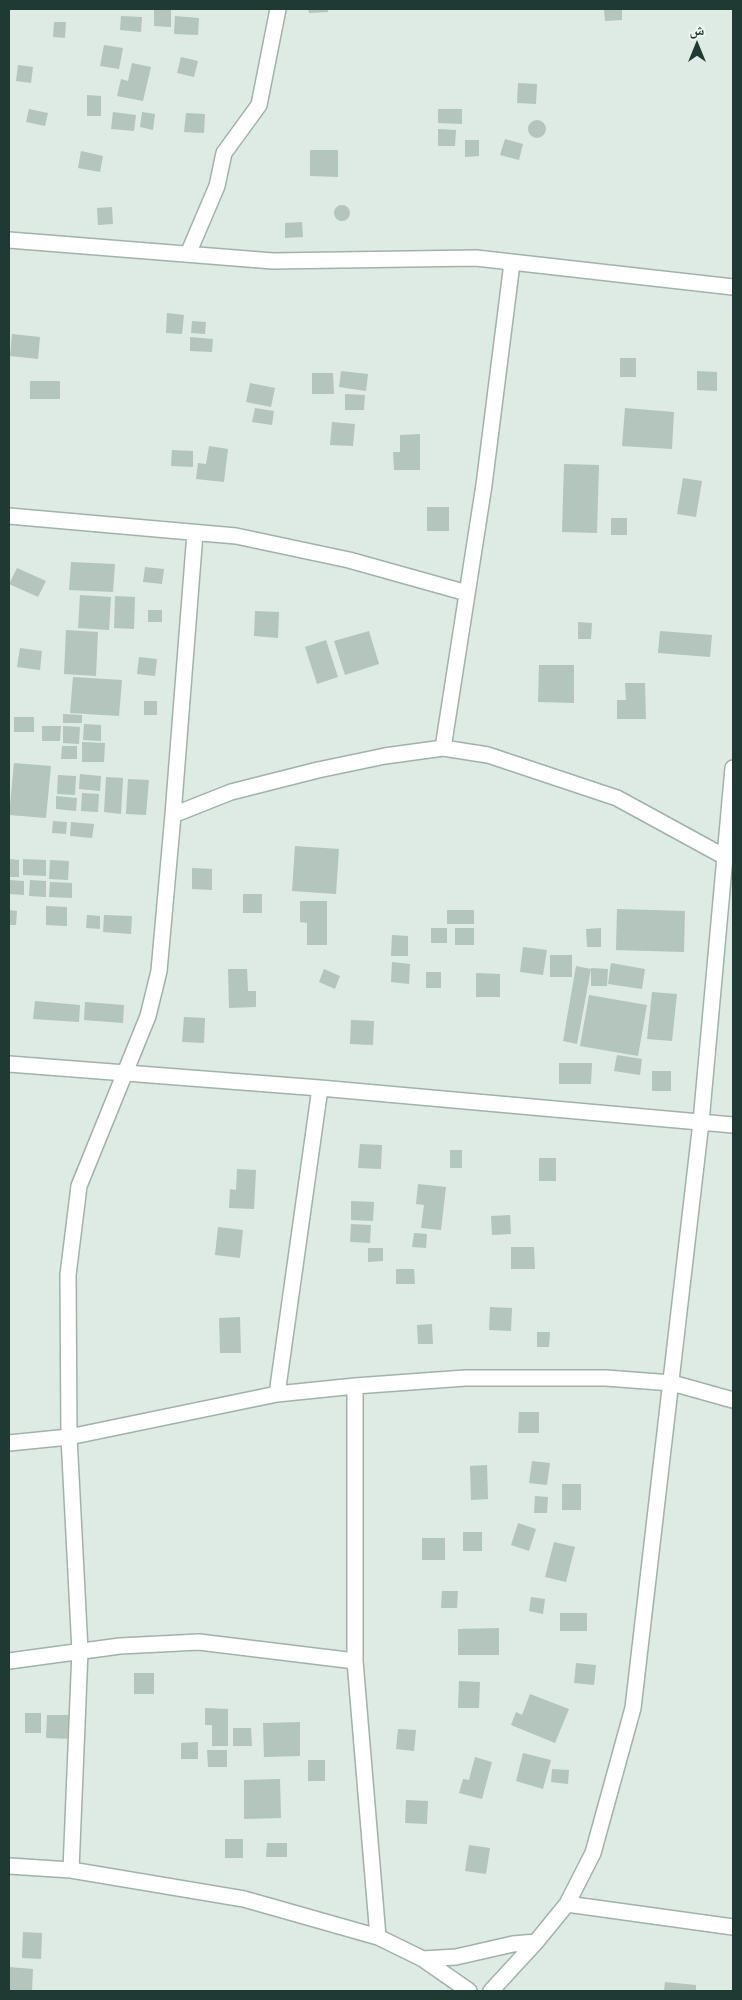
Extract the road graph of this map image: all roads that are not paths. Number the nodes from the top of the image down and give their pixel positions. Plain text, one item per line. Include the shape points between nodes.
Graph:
1 (278, 9) edge
2 (9, 240) edge
3 (188, 254) junction
4 (512, 262) junction
5 (733, 287) edge
6 (9, 516) edge
7 (195, 533) junction
8 (467, 593) junction
9 (443, 748) junction
10 (733, 768) edge
11 (173, 814) junction
12 (725, 857) junction
13 (9, 1064) edge
14 (126, 1073) junction
15 (320, 1088) junction
16 (701, 1122) junction
17 (733, 1125) edge
18 (672, 1384) junction
19 (355, 1386) junction
20 (277, 1394) junction
21 (733, 1400) edge
22 (69, 1437) junction
23 (9, 1443) edge
24 (80, 1651) junction
25 (9, 1660) edge
26 (356, 1661) junction
27 (9, 1866) edge
28 (71, 1870) junction
29 (566, 1904) junction
30 (733, 1927) edge
31 (378, 1937) junction
32 (536, 1942) junction
33 (423, 1959) junction
34 (469, 1991) edge
35 (491, 1991) edge

1 - 3 street via 259,105 224,153 217,186
2 - 3 street
3 - 4 street via 273,261 476,258
4 - 5 street
4 - 8 street
6 - 7 street
7 - 8 street via 236,536 350,560
7 - 11 street
8 - 9 street
9 - 11 street via 318,770 231,792
9 - 12 street via 488,755 617,798
10 - 12 street
11 - 14 street via 158,971 148,1016
12 - 16 street
13 - 14 street
14 - 15 street
14 - 22 street via 79,1186 68,1275
15 - 16 street
15 - 20 street
16 - 17 street
16 - 18 street
18 - 19 street via 606,1378 464,1378
18 - 21 street
18 - 29 street via 633,1708 593,1853
19 - 20 street
19 - 26 street
20 - 22 street
22 - 23 street
22 - 24 street
24 - 25 street
24 - 26 street via 199,1642
24 - 28 street
26 - 31 street
27 - 28 street
28 - 31 street via 244,1899
29 - 30 street
29 - 32 street
31 - 33 street
32 - 33 street
32 - 35 street
33 - 34 street

